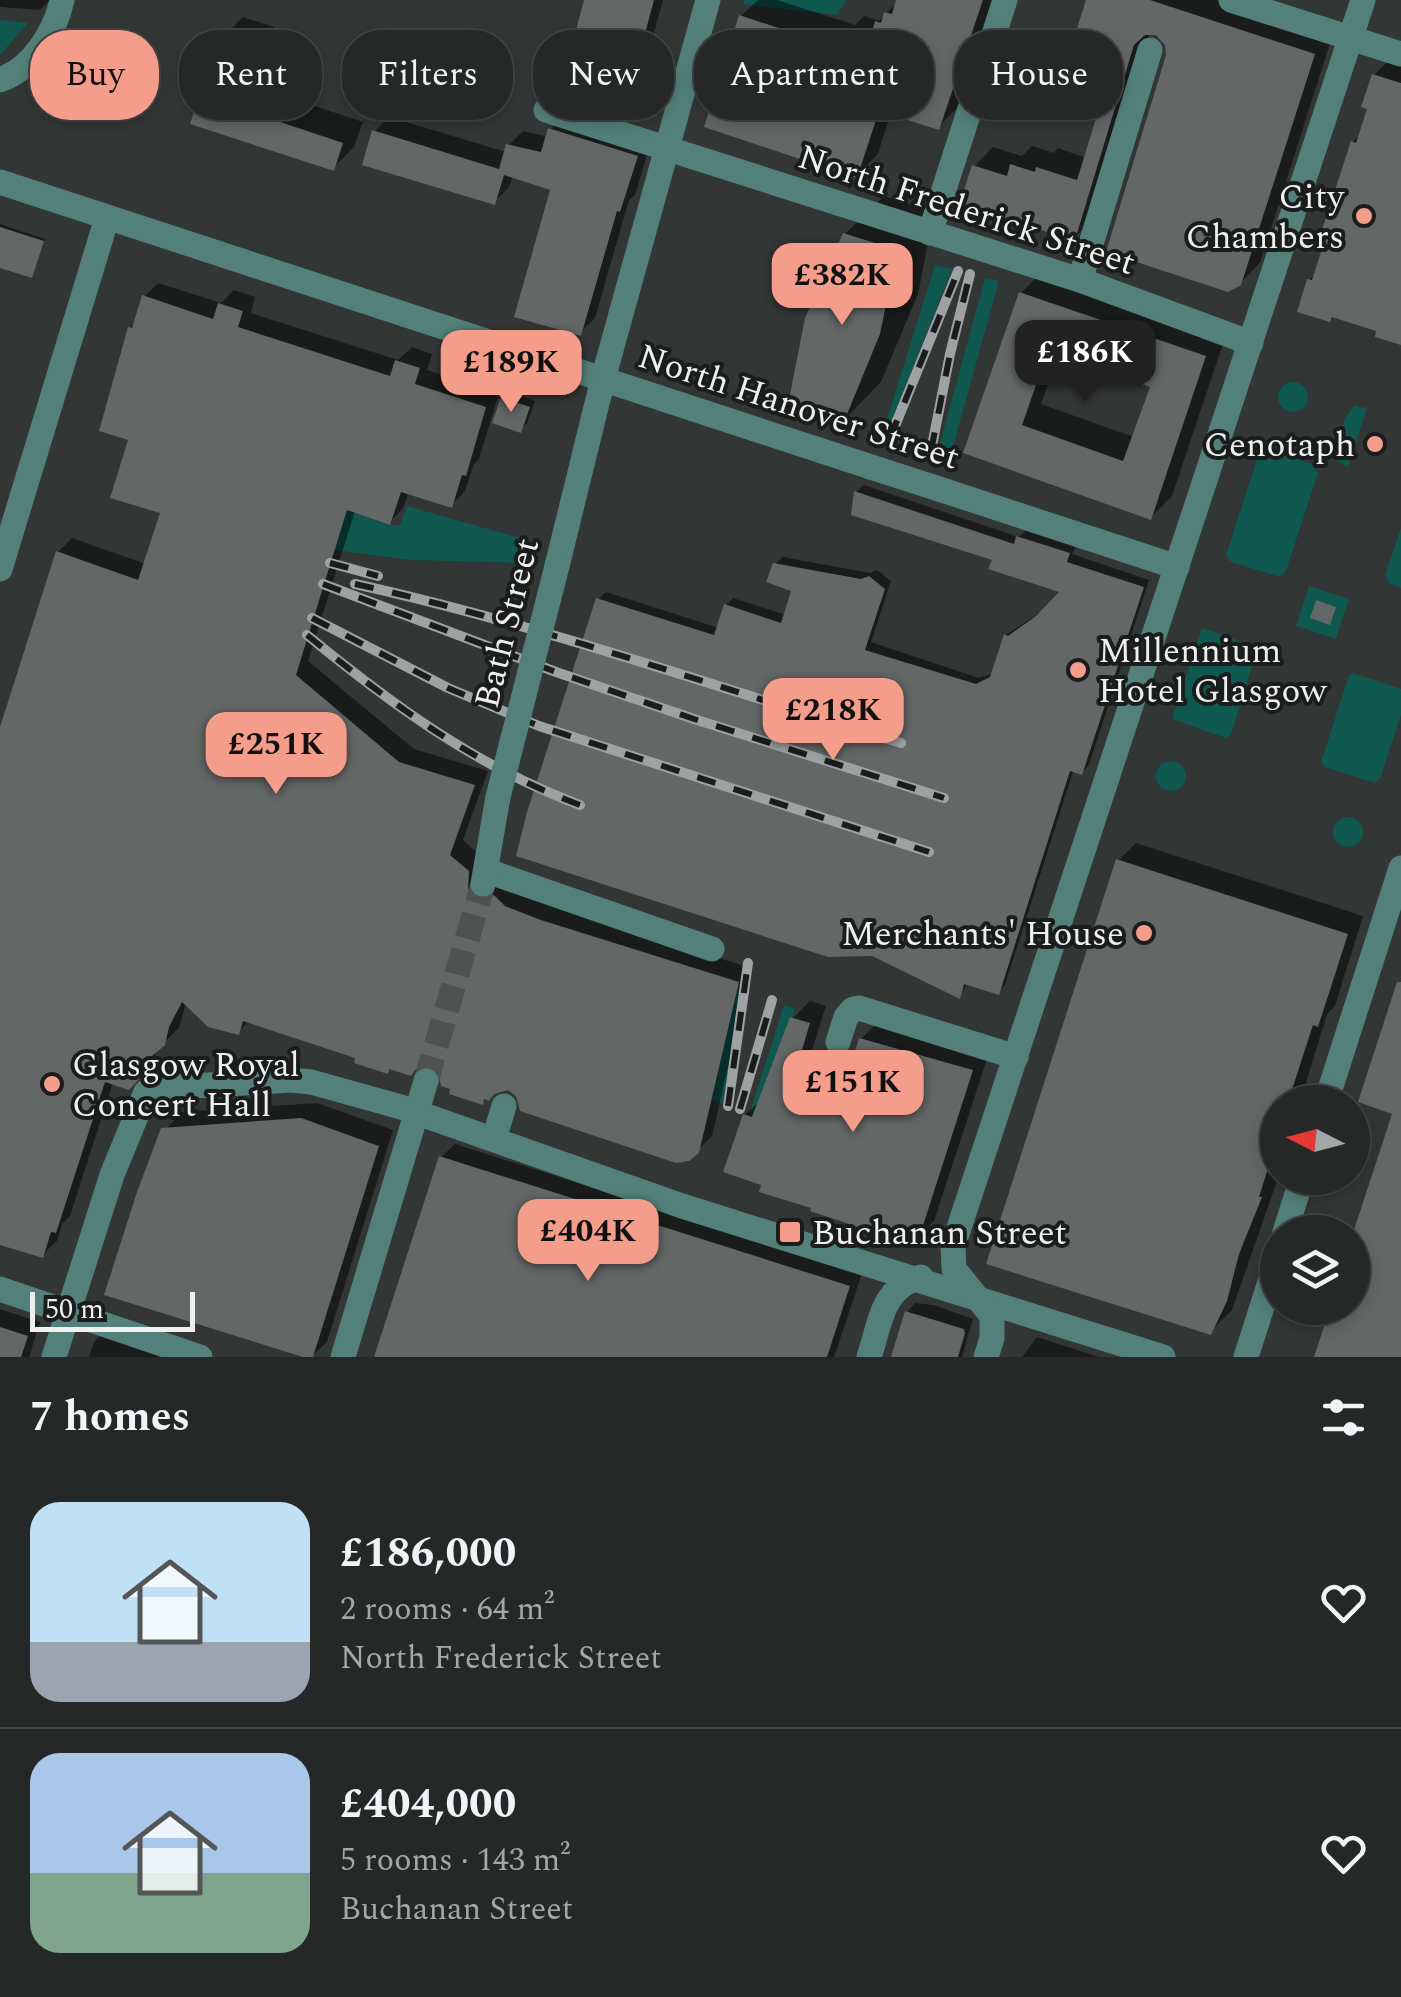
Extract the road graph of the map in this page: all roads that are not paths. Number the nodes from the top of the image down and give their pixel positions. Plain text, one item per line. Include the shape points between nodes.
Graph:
1 (62, 0) edge
2 (708, 0) edge
3 (1005, 0) edge
4 (1231, 0) edge
5 (1363, 0) edge
6 (1351, 38) junction
7 (1150, 50) dead end
8 (1401, 54) edge
9 (0, 80) edge
10 (578, 120) edge
11 (666, 148) junction
12 (0, 182) edge
13 (107, 218) junction
14 (930, 232) junction
15 (1080, 280) junction
16 (1250, 343) junction
17 (602, 379) junction
18 (1177, 567) junction
19 (0, 569) edge
20 (1401, 868) edge
21 (1394, 914) edge
22 (712, 948) dead end
23 (838, 1042) dead end
24 (1016, 1057) junction
25 (426, 1081) tunnel mouth
26 (1332, 1085) edge
27 (504, 1106) dead end
28 (416, 1112) junction
29 (494, 1138) junction
30 (952, 1246) junction
31 (900, 1267) junction
32 (0, 1289) edge
33 (978, 1299) junction
34 (68, 1311) junction
35 (1260, 1313) edge
36 (54, 1357) edge
37 (200, 1357) edge
38 (342, 1357) edge
39 (869, 1357) edge
40 (986, 1357) edge
41 (1163, 1357) edge
42 (1246, 1357) edge

1 - 9 street via 32,57
2 - 11 street, Bath Street
3 - 14 street
4 - 6 street
5 - 6 street
6 - 8 street
6 - 16 street
7 - 15 street
10 - 11 street, North Frederick Street
11 - 14 street, North Frederick Street
11 - 17 street, Bath Street
12 - 13 street, North Hanover Street
13 - 17 street, North Hanover Street
13 - 19 street
14 - 15 street, North Frederick Street
15 - 16 street, North Frederick Street
16 - 18 street
17 - 18 street, North Hanover Street, bridge
17 - 22 street, Bath Street, bridge via 498,797 485,878
18 - 24 street
20 - 21 street
21 - 26 street
23 - 24 street via 846,1017 859,1008
24 - 30 street
25 - 28 street
27 - 29 street
28 - 29 street
28 - 34 street via 291,1080 146,1092
28 - 38 street
29 - 31 street via 682,1210
30 - 31 street via 933,1270
30 - 33 street via 954,1269
31 - 33 street
31 - 39 street
32 - 34 street
33 - 40 street via 994,1325
33 - 41 street
34 - 36 street
34 - 37 street
35 - 42 street

